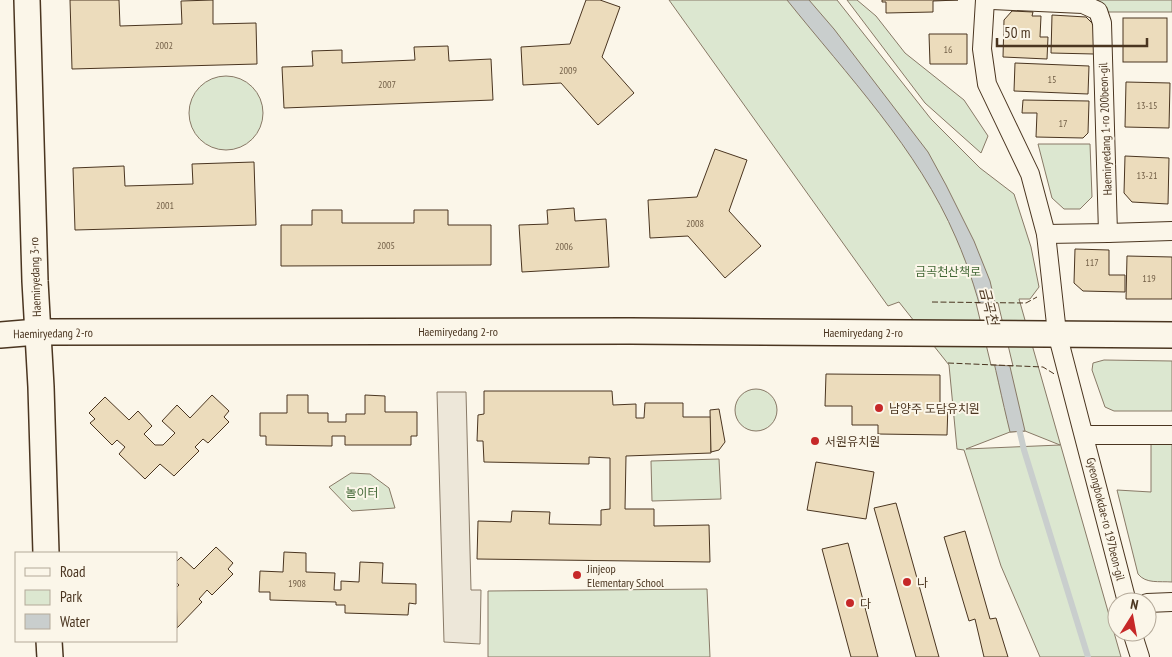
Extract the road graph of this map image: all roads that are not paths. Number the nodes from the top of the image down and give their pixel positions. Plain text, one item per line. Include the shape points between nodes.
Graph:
1 (27, 0) edge
2 (985, 0) edge
3 (992, 0) edge
4 (1172, 231) edge
5 (1046, 234) junction
6 (1108, 234) junction
7 (37, 332) junction
8 (1057, 333) junction
9 (0, 335) edge
10 (1172, 335) edge
11 (1172, 435) edge
12 (1085, 436) junction
13 (46, 552) edge
14 (1125, 592) edge
15 (1172, 602) edge
16 (1157, 603) edge
17 (49, 642) edge
18 (1135, 642) edge
19 (50, 657) edge
20 (1140, 657) edge

1 - 7 street, Haemiryedang 3-ro
2 - 5 street via 982,49 987,84 1030,174
3 - 6 street, Haemiryedang 1-ro 200beon-gil via 1084,4 1098,12 1102,23
4 - 6 street
5 - 6 street
5 - 8 street
7 - 8 street, Haemiryedang 2-ro
7 - 9 street, Haemiryedang 2-ro
7 - 13 street, Haemiryedang 3-ro
8 - 10 street
8 - 12 street, Gyeongbokdae-ro 197beon-gil
11 - 12 street
12 - 14 street, Gyeongbokdae-ro 197beon-gil
15 - 16 street
17 - 19 street
18 - 20 street

